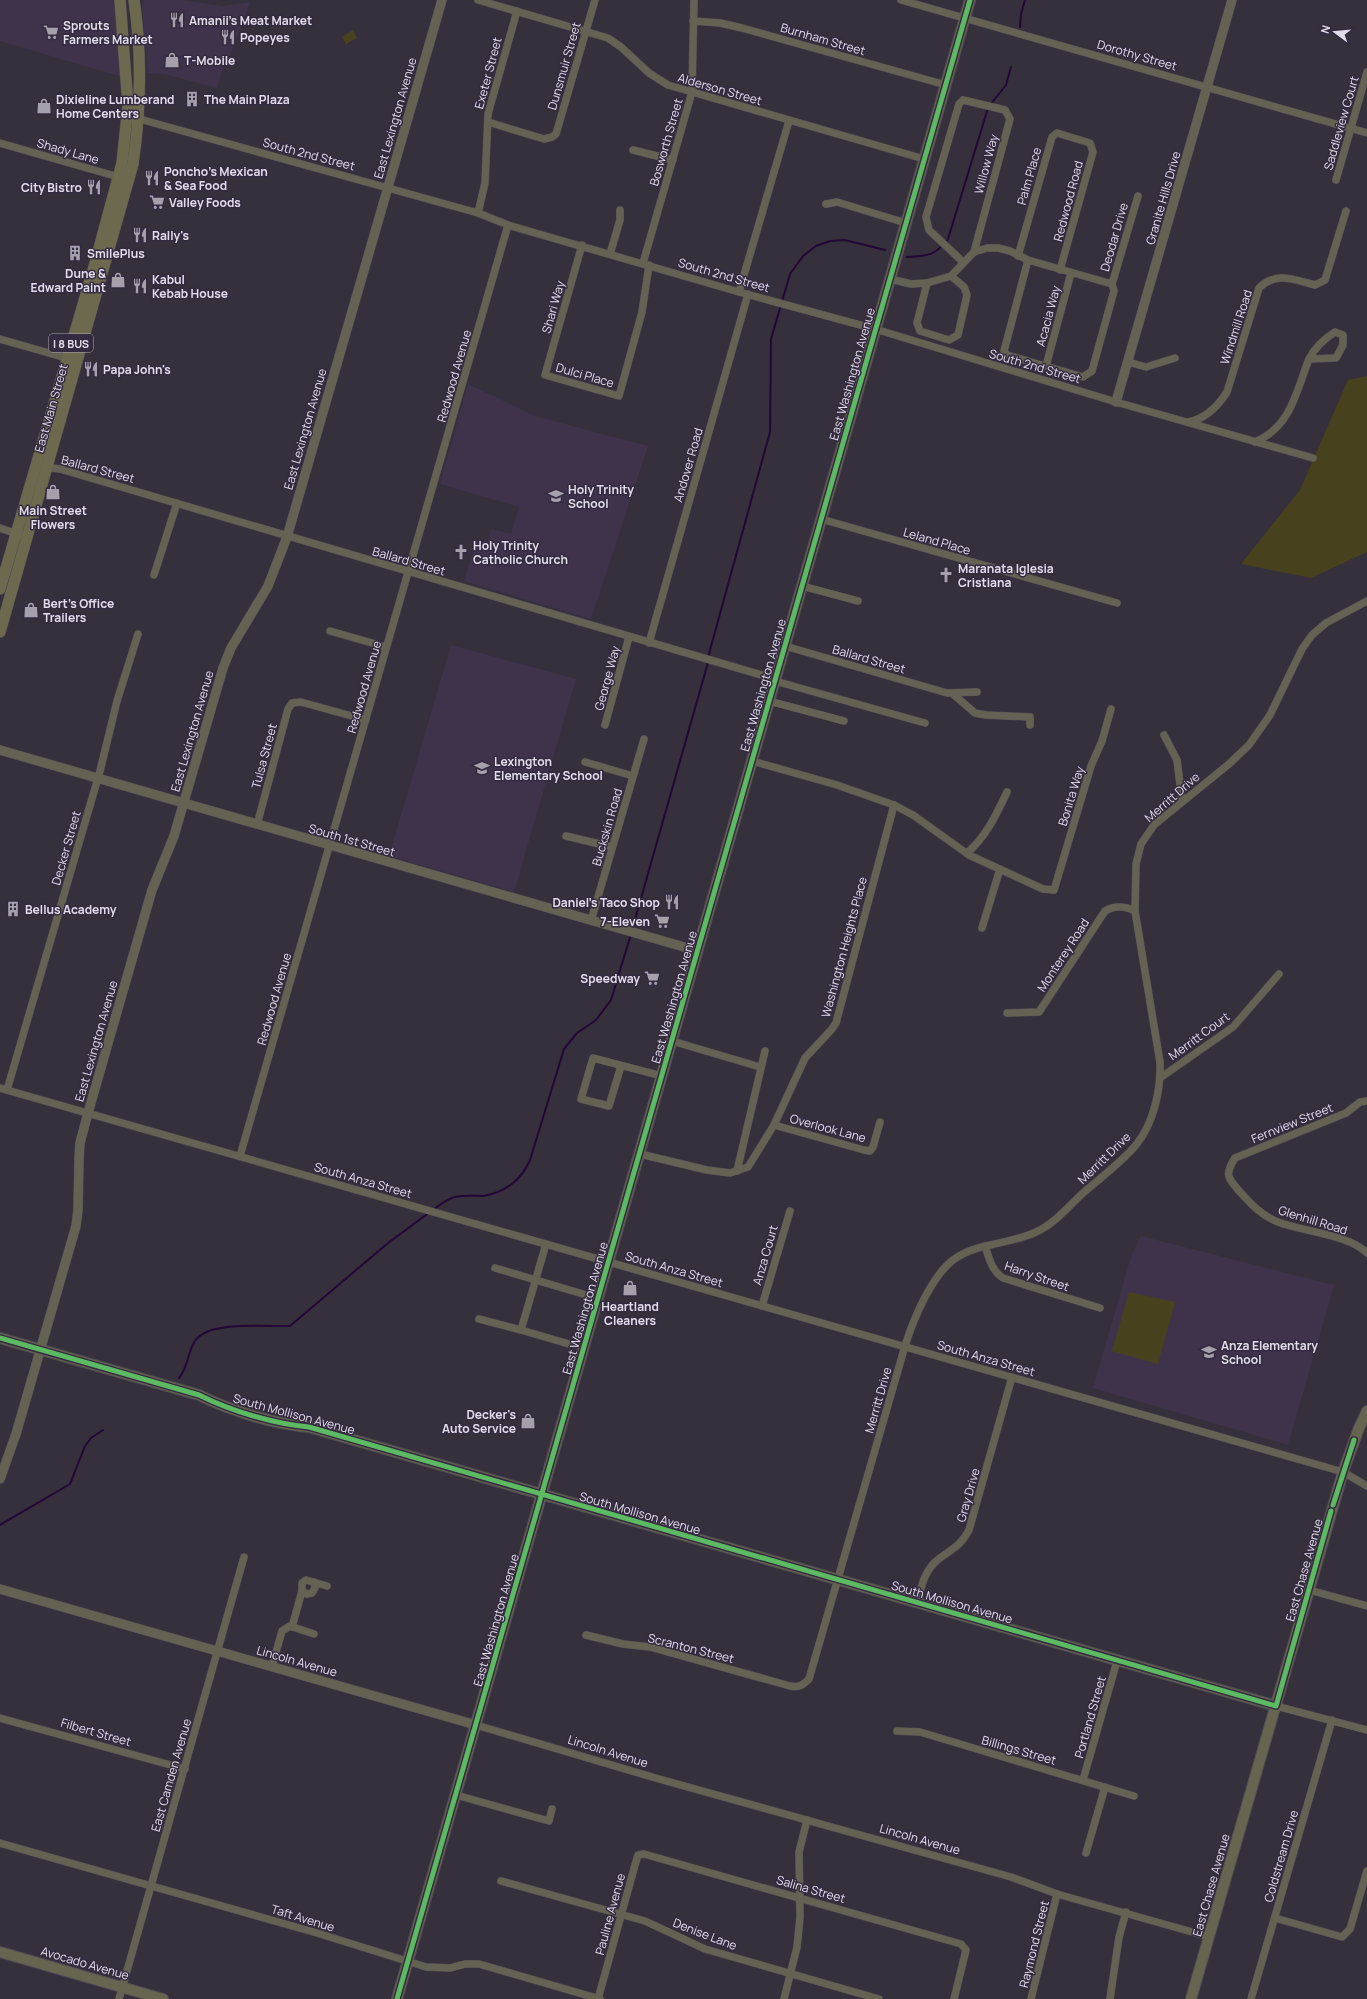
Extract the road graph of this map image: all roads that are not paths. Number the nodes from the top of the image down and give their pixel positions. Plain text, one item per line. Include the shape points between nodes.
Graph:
1 (115, 0) edge
2 (120, 0) edge
3 (442, 0) edge
4 (478, 0) edge
5 (595, 0) edge
6 (694, 0) edge
7 (901, 0) edge
8 (970, 0) edge
9 (1232, 0) edge
10 (135, 1) edge
11 (516, 11) junction
12 (122, 16) junction
13 (965, 17) junction
14 (694, 21) junction
15 (586, 31) junction
16 (1367, 72) edge
17 (946, 85) junction
18 (1207, 87) junction
19 (692, 92) junction
20 (128, 116) junction
21 (139, 119) junction
22 (789, 121) junction
23 (488, 122) junction
24 (1351, 128) junction
25 (1367, 133) edge
26 (1085, 141) joint
27 (0, 143) edge
28 (633, 150) dead end
29 (924, 159) junction
30 (673, 160) junction
31 (118, 177) junction
32 (1336, 180) dead end
33 (130, 181) junction
34 (388, 187) junction
35 (1138, 196) dead end
36 (826, 204) dead end
37 (620, 210) dead end
38 (1346, 211) dead end
39 (478, 213) junction
40 (906, 223) junction
41 (508, 225) junction
42 (582, 245) junction
43 (105, 247) junction
44 (974, 252) junction
45 (610, 254) junction
46 (1018, 256) junction
47 (1028, 260) junction
48 (963, 262) junction
49 (646, 264) junction
50 (1060, 270) junction
51 (1071, 273) junction
52 (951, 276) junction
53 (890, 279) junction
54 (927, 283) junction
55 (1112, 284) junction
56 (739, 292) junction
57 (748, 294) junction
58 (875, 329) junction
59 (0, 339) edge
60 (66, 358) junction
61 (1175, 358) dead end
62 (1309, 359) junction
63 (78, 362) junction
64 (1128, 362) junction
65 (1046, 366) junction
66 (545, 375) joint
67 (618, 396) joint
68 (1116, 402) junction
69 (1188, 422) junction
70 (1255, 442) junction
71 (1313, 458) dead end
72 (42, 466) junction
73 (177, 503) junction
74 (821, 519) junction
75 (0, 528) edge
76 (16, 533) junction
77 (28, 537) junction
78 (287, 537) junction
79 (408, 573) junction
80 (154, 575) dead end
81 (802, 586) junction
82 (0, 589) edge
83 (858, 601) dead end
84 (1367, 601) edge
85 (1117, 603) dead end
86 (330, 631) dead end
87 (0, 632) edge
88 (138, 634) dead end
89 (629, 637) junction
90 (649, 643) junction
91 (784, 646) junction
92 (386, 647) junction
93 (775, 680) junction
94 (977, 692) dead end
95 (950, 693) junction
96 (769, 701) junction
97 (1111, 709) dead end
98 (366, 720) junction
99 (844, 721) dead end
100 (925, 723) dead end
101 (605, 725) dead end
102 (1030, 725) dead end
103 (1164, 735) dead end
104 (644, 739) dead end
105 (0, 750) edge
106 (752, 761) junction
107 (585, 762) dead end
108 (633, 776) junction
109 (97, 778) junction
110 (1007, 792) dead end
111 (1182, 801) junction
112 (183, 804) junction
113 (894, 805) junction
114 (257, 825) junction
115 (566, 836) dead end
116 (329, 846) junction
117 (612, 848) junction
118 (967, 853) junction
119 (1000, 870) junction
120 (1135, 911) junction
121 (591, 921) junction
122 (982, 928) dead end
123 (698, 952) junction
124 (1279, 974) dead end
125 (1007, 1013) dead end
126 (672, 1041) junction
127 (765, 1051) dead end
128 (621, 1066) junction
129 (760, 1067) junction
130 (662, 1076) junction
131 (1160, 1078) junction
132 (4, 1089) edge
133 (1367, 1102) edge
134 (88, 1113) junction
135 (880, 1122) dead end
136 (774, 1125) junction
137 (640, 1154) junction
138 (240, 1156) junction
139 (1228, 1168) joint
140 (737, 1171) junction
141 (790, 1211) dead end
142 (546, 1244) junction
143 (985, 1246) junction
144 (1367, 1253) edge
145 (609, 1262) junction
146 (495, 1268) dead end
147 (536, 1280) junction
148 (583, 1294) dead end
149 (762, 1306) junction
150 (1100, 1308) dead end
151 (479, 1319) dead end
152 (521, 1330) junction
153 (0, 1338) edge
154 (569, 1344) dead end
155 (905, 1346) junction
156 (40, 1349) junction
157 (1012, 1377) junction
158 (1367, 1411) edge
159 (1343, 1472) junction
160 (0, 1479) edge
161 (1367, 1486) edge
162 (542, 1495) junction
163 (244, 1557) dead end
164 (839, 1580) junction
165 (327, 1586) dead end
166 (0, 1589) edge
167 (1309, 1590) junction
168 (918, 1603) junction
169 (1367, 1606) edge
170 (292, 1627) junction
171 (314, 1634) dead end
172 (586, 1635) dead end
173 (218, 1650) junction
174 (1117, 1661) junction
175 (272, 1666) junction
176 (790, 1686) joint
177 (1276, 1706) junction
178 (0, 1718) edge
179 (1332, 1720) junction
180 (476, 1725) junction
181 (1367, 1730) edge
182 (897, 1731) dead end
183 (185, 1769) junction
184 (1083, 1780) junction
185 (1105, 1787) junction
186 (456, 1795) junction
187 (1134, 1796) dead end
188 (552, 1809) dead end
189 (807, 1820) junction
190 (0, 1843) edge
191 (1086, 1853) dead end
192 (659, 1857) joint
193 (1367, 1871) edge
194 (501, 1881) dead end
195 (151, 1886) junction
196 (1057, 1894) junction
197 (1364, 1895) edge
198 (798, 1897) junction
199 (1126, 1912) junction
200 (622, 1915) junction
201 (1274, 1918) junction
202 (1210, 1937) junction
203 (0, 1952) edge
204 (408, 1962) junction
205 (792, 1975) junction
206 (122, 1987) junction
207 (119, 1999) edge
208 (163, 1999) edge
209 (397, 1999) edge
210 (599, 1999) edge
211 (784, 1999) edge
212 (879, 1999) edge
213 (954, 1999) edge
214 (1031, 1999) edge
215 (1110, 1999) edge
216 (1192, 1999) edge
217 (1251, 1999) edge

1 - 12 main road
2 - 12 main road, East Main Street / I 8 BUS
3 - 34 street, East Lexington Avenue
4 - 11 street, Alderson Street
5 - 15 street, Dunsmuir Street
6 - 14 street, Bosworth Street
7 - 13 street, Dorothy Street
8 - 13 main road, East Washington Avenue
9 - 18 street, Granite Hills Drive
10 - 21 main road, East Main Street / I 8 BUS via 140,64
11 - 15 street, Alderson Street
11 - 23 street, Exeter Street
12 - 20 main road, East Main Street / I 8 BUS
13 - 17 main road, East Washington Avenue
13 - 18 street, Dorothy Street
14 - 17 street, Burnham Street via 742,28
14 - 19 street, Bosworth Street
15 - 19 street, Alderson Street via 608,38 642,68 668,85
15 - 23 street, Dunsmuir Street via 556,134 544,139
16 - 24 street, Saddleview Court
17 - 29 main road, East Washington Avenue
18 - 24 street, Dorothy Street
18 - 64 street, Granite Hills Drive
19 - 22 street, Alderson Street
19 - 30 street, Bosworth Street
20 - 21 street, South 2nd Street
20 - 31 main road, East Main Street / I 8 BUS
21 - 33 main road, East Main Street / I 8 BUS
21 - 34 street, South 2nd Street
22 - 29 street, Alderson Street
22 - 56 street
23 - 39 street, Exeter Street via 485,183
24 - 25 street, Dorothy Street
24 - 32 street, Saddleview Court
26 - 46 street, Palm Place via 1057,133 1052,137
26 - 50 street, Redwood Road via 1090,143 1093,152
27 - 31 street, Shady Lane
28 - 30 street
29 - 40 main road, East Washington Avenue
30 - 49 street, Bosworth Street
31 - 33 street, Shady Lane
31 - 43 main road, East Main Street / I 8 BUS
33 - 43 main road, East Main Street / I 8 BUS
34 - 39 street, South 2nd Street
34 - 78 street, East Lexington Avenue
35 - 55 street, Deodar Drive
36 - 40 street via 837,202
37 - 45 street via 620,220
38 - 69 street, Windmill Road via 1325,280 1315,285 1283,276 1264,283 1256,295 1227,392 1219,404 1207,414
39 - 41 street, South 2nd Street
40 - 53 main road, East Washington Avenue
41 - 42 street, South 2nd Street
41 - 79 street, Redwood Avenue
42 - 45 street, South 2nd Street
42 - 66 street, Shari Way
43 - 60 main road, East Main Street / I 8 BUS
43 - 63 main road, East Main Street / I 8 BUS
44 - 46 street via 998,248
44 - 48 street
44 - 48 street, Willow Way via 1010,119 1005,110 963,100 959,104 926,218 929,230
45 - 49 street, South 2nd Street
46 - 47 street
47 - 50 street
47 - 65 street via 1004,351 1007,355
48 - 52 street
49 - 56 street, South 2nd Street
49 - 67 street, Bosworth Street via 642,312
50 - 51 street
51 - 55 street
51 - 65 street, Acacia Way
52 - 54 street
52 - 54 street via 964,287 968,298 958,336 949,340 920,331 918,328
53 - 54 street via 911,284
53 - 58 main road, East Washington Avenue
55 - 65 street, Deodar Drive via 1114,291 1092,371 1083,377
56 - 57 street, South 2nd Street
57 - 58 street, South 2nd Street
57 - 90 street, Andover Road
58 - 68 street, South 2nd Street
58 - 74 main road, East Washington Avenue
59 - 60 street
60 - 63 street
60 - 72 main road, East Main Street / I 8 BUS
61 - 64 street via 1146,367
62 - 62 street via 1336,358 1343,345 1343,335 1335,332 1324,339
62 - 70 street via 1286,419 1275,430
63 - 72 main road, East Main Street / I 8 BUS
64 - 68 street, Granite Hills Drive
66 - 67 street, Dulci Place
68 - 69 street, South 2nd Street
69 - 70 street, South 2nd Street
70 - 71 street, South 2nd Street
72 - 73 street, Ballard Street
72 - 76 main road, East Main Street / I 8 BUS
72 - 77 main road, East Main Street / I 8 BUS
73 - 78 street, Ballard Street
73 - 80 street
74 - 81 main road, East Washington Avenue
74 - 85 street, Leland Place
75 - 76 street
76 - 77 street
76 - 82 main road, East Main Street / I 8 BUS
77 - 87 main road, East Main Street / I 8 BUS
78 - 79 street, Ballard Street
78 - 112 street, East Lexington Avenue via 268,586 223,668
79 - 89 street, Ballard Street
79 - 92 street, Redwood Avenue
81 - 83 street
81 - 91 main road, East Washington Avenue
84 - 111 street, Merritt Drive via 1326,623 1312,635 1302,649 1270,715 1257,735 1228,764
86 - 92 street
88 - 109 street, Decker Street
89 - 90 street, Ballard Street
89 - 101 street, George Way
90 - 93 street, Ballard Street
91 - 93 main road, East Washington Avenue
91 - 95 street, Ballard Street
92 - 98 street, Redwood Avenue
93 - 96 main road, East Washington Avenue
93 - 100 street, Ballard Street
94 - 95 street
95 - 102 street via 975,713 1030,717
96 - 99 street
96 - 106 main road, East Washington Avenue
97 - 119 street, Bonita Way via 1054,890 1043,889
98 - 114 street, Tulsa Street via 301,702 292,703 288,709
98 - 116 street, Redwood Avenue
103 - 111 street via 1177,760
104 - 108 street, Buckskin Road
105 - 109 street, South 1st Street
106 - 113 street
106 - 123 main road, East Washington Avenue
107 - 108 street
108 - 117 street, Buckskin Road
109 - 112 street, South 1st Street
109 - 132 street, Decker Street
110 - 118 street via 995,818 977,844
111 - 120 street, Merritt Drive via 1154,825 1142,844 1136,864
112 - 114 street, South 1st Street
112 - 134 street, East Lexington Avenue via 174,836 152,890
113 - 118 street via 913,815
113 - 136 street, Washington Heights Place via 836,1023 805,1058
114 - 116 street, South 1st Street
115 - 117 street
116 - 121 street, South 1st Street
116 - 138 street, Redwood Avenue
117 - 121 street, Buckskin Road
118 - 119 street
119 - 122 street
120 - 125 street, Monterey Road via 1120,906 1105,911 1039,1012
120 - 131 street, Merritt Drive via 1160,1062
121 - 123 street, South 1st Street
123 - 126 main road, East Washington Avenue
124 - 131 street, Merritt Court via 1233,1027
126 - 129 street
126 - 130 main road, East Washington Avenue
127 - 129 street
128 - 128 street via 593,1058 581,1099 609,1106
128 - 130 street
129 - 140 street
130 - 137 main road, East Washington Avenue
131 - 143 street, Merritt Drive via 1149,1122 1130,1151 1048,1225 1026,1237
132 - 134 street, South Anza Street
133 - 139 street, Fernview Street via 1360,1102 1346,1113 1235,1158
134 - 138 street, South Anza Street
134 - 156 street, East Lexington Avenue via 80,1143 76,1226
135 - 136 street, Overlook Lane via 870,1151
136 - 140 street, Washington Heights Place via 748,1168
137 - 140 street via 707,1170 730,1174
137 - 145 main road, East Washington Avenue
138 - 142 street, South Anza Street
139 - 144 street, Glenhill Road via 1230,1180 1264,1214 1278,1222 1347,1241
141 - 149 street, Anza Court
142 - 145 street, South Anza Street
142 - 147 street
143 - 150 street, Harry Street via 997,1275
143 - 155 street, Merritt Drive via 962,1254 940,1274 914,1319
145 - 149 street, South Anza Street
145 - 162 main road, East Washington Avenue
146 - 147 street
147 - 148 street
147 - 152 street
149 - 155 street, South Anza Street
151 - 152 street
152 - 154 street
153 - 156 main road, South Mollison Avenue
155 - 157 street, South Anza Street
155 - 164 street, Merritt Drive
156 - 160 street, East Lexington Avenue via 16,1434
156 - 162 main road, South Mollison Avenue via 199,1395 218,1404 292,1426 309,1427
157 - 159 street, South Anza Street
157 - 168 street, Gray Drive via 969,1530 958,1546 940,1558 928,1572
158 - 159 main road, East Chase Avenue via 1358,1428
159 - 161 street, South Anza Street
159 - 167 main road, East Chase Avenue
162 - 164 main road, South Mollison Avenue
162 - 180 main road, East Washington Avenue
163 - 173 street, East Camden Avenue
164 - 168 main road, South Mollison Avenue
164 - 176 street, Merritt Drive via 810,1679 802,1686
165 - 170 street via 309,1579 304,1581
166 - 173 street, Lincoln Avenue
167 - 169 street
167 - 177 main road, East Chase Avenue
168 - 174 main road, South Mollison Avenue
170 - 171 street
170 - 175 street via 282,1631
172 - 176 street, Scranton Street via 623,1644 650,1647
173 - 175 street, Lincoln Avenue
173 - 183 street, East Camden Avenue
174 - 177 main road, South Mollison Avenue
174 - 184 street, Portland Street
175 - 180 street, Lincoln Avenue
177 - 179 street, South Mollison Avenue
177 - 202 main road, East Chase Avenue
178 - 183 street, Filbert Street
179 - 181 street, South Mollison Avenue
179 - 201 street, Coldstream Drive
180 - 186 main road, East Washington Avenue
180 - 189 street, Lincoln Avenue
182 - 184 street, Billings Street via 920,1732
183 - 195 street, East Camden Avenue
184 - 185 street, Billings Street
185 - 187 street, Billings Street
185 - 191 street
186 - 188 street via 548,1821
186 - 204 main road, East Washington Avenue
189 - 196 street, Lincoln Avenue via 1011,1877
189 - 198 street via 799,1852
190 - 195 street, Taft Avenue
192 - 198 street, Salina Street
192 - 200 street, Pauline Avenue via 638,1855
193 - 197 street
194 - 200 street, Denise Lane
195 - 204 street, Taft Avenue via 317,1933
195 - 206 street, East Camden Avenue
196 - 199 street, Lincoln Avenue
196 - 214 street, Raymond Street
197 - 201 street via 1350,1929 1342,1937
198 - 205 street via 799,1936
198 - 213 street, Salina Street via 957,1943 966,1950
199 - 202 street, Lincoln Avenue
199 - 215 street via 1119,1937
200 - 205 street, Denise Lane via 647,1922 705,1949
200 - 210 street, Pauline Avenue
201 - 217 street, Coldstream Drive
202 - 216 main road, East Chase Avenue
203 - 206 main road, Avocado Avenue
204 - 209 main road, East Washington Avenue
204 - 210 street, Taft Avenue via 433,1968 479,1964
205 - 211 street
205 - 212 street, Denise Lane
206 - 207 street, East Camden Avenue
206 - 208 main road, Avocado Avenue

